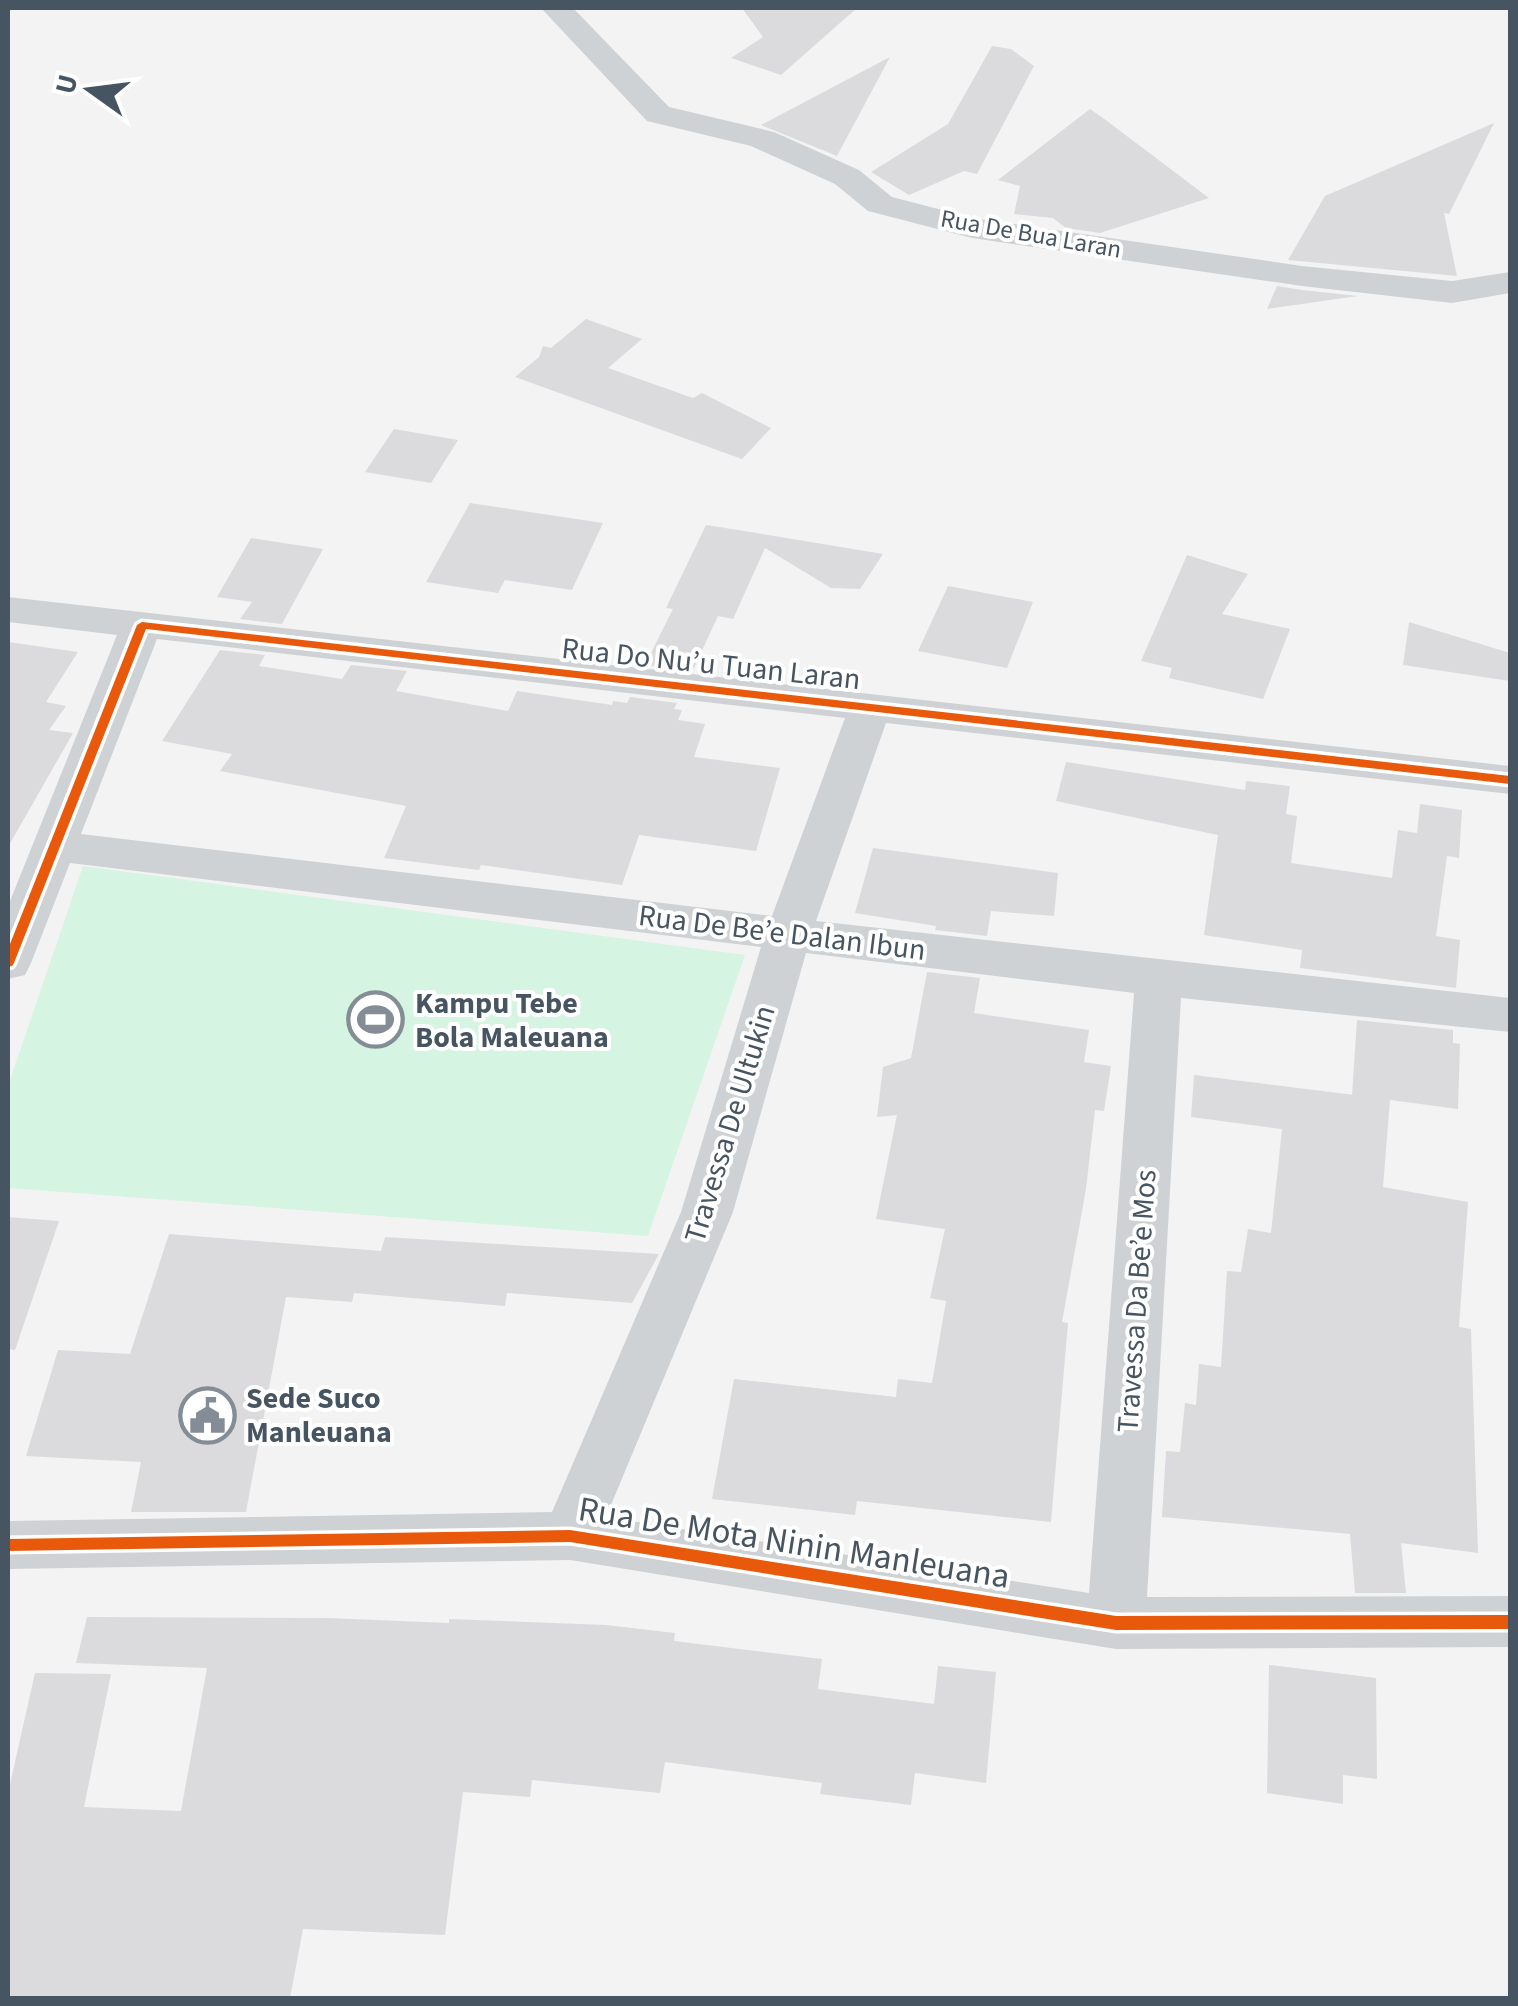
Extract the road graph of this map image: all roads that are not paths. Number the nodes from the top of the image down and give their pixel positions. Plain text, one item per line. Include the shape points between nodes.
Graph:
1 (556, 8) edge
2 (1510, 283) edge
3 (8, 610) edge
4 (142, 626) junction
5 (870, 705) junction
6 (1510, 780) edge
7 (53, 846) junction
8 (789, 933) junction
9 (8, 963) edge
10 (1158, 979) junction
11 (1510, 1015) edge
12 (570, 1536) junction
13 (8, 1545) edge
14 (1510, 1622) edge
15 (1116, 1623) junction

1 - 2 street, Rua De Bua Laran via 658,114 762,139 847,177 880,204 972,228 1302,276 1452,292
3 - 4 street, Rua Do Nu’u Tuan Laran
4 - 5 street, Rua Do Nu’u Tuan Laran
4 - 7 street
5 - 6 street, Rua Do Nu’u Tuan Laran
5 - 8 street, Travessa De Ultukin
7 - 8 street, Rua De Be’e Dalan Ibun
7 - 9 street
8 - 10 street, Rua De Be’e Dalan Ibun
8 - 12 street, Travessa De Ultukin via 707,1212
10 - 11 street, Rua De Be’e Dalan Ibun
10 - 15 street, Travessa Da Be’e Mos
12 - 13 street, Rua De Mota Ninin Manleuana
12 - 15 street, Rua De Mota Ninin Manleuana
14 - 15 street, Rua De Mota Ninin Manleuana

